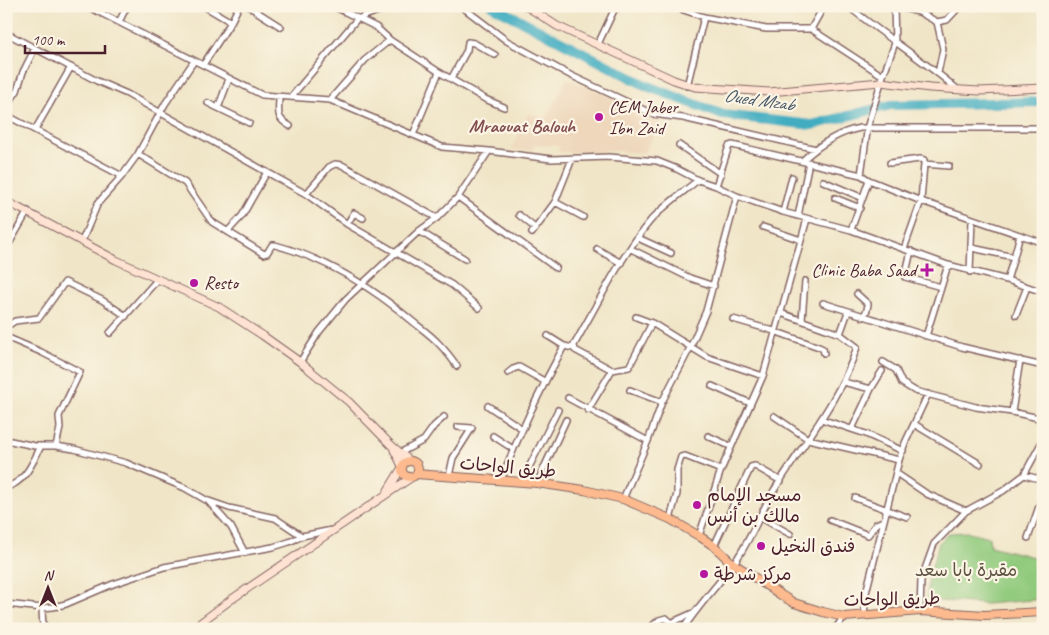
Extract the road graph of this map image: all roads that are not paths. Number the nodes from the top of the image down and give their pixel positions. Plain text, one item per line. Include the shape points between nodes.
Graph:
1 (87, 6) edge
2 (126, 6) edge
3 (204, 6) edge
4 (239, 6) edge
5 (248, 6) edge
6 (333, 6) edge
7 (391, 6) edge
8 (461, 6) edge
9 (526, 6) edge
10 (616, 6) edge
11 (672, 6) edge
12 (824, 6) edge
13 (848, 6) edge
14 (894, 6) edge
15 (960, 6) edge
16 (704, 17) junction
17 (357, 19) junction
18 (119, 22) junction
19 (231, 22) junction
20 (937, 22) junction
21 (281, 26) dead end
22 (811, 29) junction
23 (6, 33) edge
24 (390, 40) junction
25 (895, 43) junction
26 (598, 44) junction
27 (35, 48) junction
28 (495, 55) dead end
29 (194, 61) junction
30 (203, 65) junction
31 (71, 67) junction
32 (439, 72) junction
33 (938, 73) junction
34 (451, 79) junction
35 (229, 80) junction
36 (881, 81) junction
37 (687, 86) junction
38 (1043, 88) edge
39 (957, 89) junction
40 (291, 96) junction
41 (279, 97) junction
42 (330, 100) junction
43 (208, 103) dead end
44 (6, 106) edge
45 (504, 107) dead end
46 (218, 108) junction
47 (160, 113) junction
48 (6, 115) edge
49 (249, 123) dead end
50 (290, 126) dead end
51 (868, 126) junction
52 (1043, 128) edge
53 (35, 130) junction
54 (413, 135) junction
55 (678, 144) dead end
56 (816, 149) junction
57 (489, 151) junction
58 (138, 154) junction
59 (572, 159) junction
60 (806, 161) junction
61 (890, 164) dead end
62 (924, 164) junction
63 (949, 166) dead end
64 (267, 172) junction
65 (721, 174) junction
66 (861, 175) junction
67 (122, 176) junction
68 (792, 177) dead end
69 (698, 180) junction
70 (869, 180) junction
71 (823, 181) dead end
72 (716, 186) junction
73 (306, 194) junction
74 (737, 196) junction
75 (458, 197) junction
76 (835, 198) dead end
77 (864, 198) junction
78 (6, 201) edge
79 (921, 201) junction
80 (554, 202) junction
81 (860, 208) junction
82 (28, 211) junction
83 (783, 212) junction
84 (519, 215) dead end
85 (798, 216) junction
86 (583, 217) dead end
87 (363, 218) dead end
88 (437, 218) junction
89 (807, 219) junction
90 (972, 219) junction
91 (347, 224) junction
92 (762, 227) dead end
93 (419, 230) junction
94 (851, 230) junction
95 (228, 231) junction
96 (1020, 235) junction
97 (638, 238) junction
98 (801, 240) junction
99 (82, 241) junction
100 (1043, 243) edge
101 (972, 248) junction
102 (6, 249) edge
103 (597, 249) dead end
104 (631, 250) junction
105 (904, 250) junction
106 (911, 251) junction
107 (396, 252) junction
108 (671, 253) dead end
109 (1014, 257) junction
110 (465, 259) dead end
111 (621, 263) junction
112 (948, 266) junction
113 (556, 268) dead end
114 (970, 272) junction
115 (158, 280) junction
116 (1007, 280) junction
117 (805, 281) dead end
118 (362, 284) junction
119 (714, 286) junction
120 (1026, 286) junction
121 (941, 287) junction
122 (1043, 292) edge
123 (857, 294) dead end
124 (823, 303) dead end
125 (479, 308) dead end
126 (848, 312) junction
127 (781, 313) junction
128 (126, 316) junction
129 (1016, 316) dead end
130 (636, 317) dead end
131 (863, 317) junction
132 (733, 319) dead end
133 (802, 320) junction
134 (652, 323) junction
135 (6, 327) edge
136 (774, 331) junction
137 (110, 333) dead end
138 (840, 334) junction
139 (548, 336) dead end
140 (926, 336) junction
141 (6, 337) edge
142 (564, 346) junction
143 (574, 348) junction
144 (690, 348) junction
145 (824, 353) dead end
146 (1020, 360) junction
147 (300, 362) junction
148 (883, 362) dead end
149 (458, 366) dead end
150 (1043, 366) edge
151 (612, 370) junction
152 (882, 371) dead end
153 (508, 373) dead end
154 (762, 376) junction
155 (544, 381) junction
156 (842, 382) junction
157 (712, 386) dead end
158 (871, 389) junction
159 (630, 390) dead end
160 (928, 394) junction
161 (568, 398) dead end
162 (662, 402) junction
163 (750, 403) junction
164 (488, 406) dead end
165 (558, 410) dead end
166 (588, 410) junction
167 (1012, 412) junction
168 (444, 416) dead end
169 (774, 416) dead end
170 (821, 419) junction
171 (1043, 419) edge
172 (566, 420) dead end
173 (914, 424) junction
174 (458, 426) dead end
175 (521, 428) junction
176 (852, 429) junction
177 (494, 436) dead end
178 (708, 436) dead end
179 (808, 439) junction
180 (6, 440) edge
181 (1043, 440) edge
182 (648, 441) junction
183 (391, 445) junction
184 (41, 446) junction
185 (56, 446) junction
186 (730, 446) junction
187 (513, 449) junction
188 (903, 451) junction
189 (400, 453) junction
190 (1040, 453) edge
191 (900, 460) junction
192 (410, 461) junction
193 (980, 464) dead end
194 (402, 467) junction
195 (721, 470) junction
196 (415, 473) junction
197 (896, 473) junction
198 (1024, 475) junction
199 (448, 476) junction
200 (501, 480) junction
201 (1043, 480) edge
202 (522, 481) junction
203 (781, 481) junction
204 (538, 483) junction
205 (6, 487) edge
206 (387, 493) junction
207 (1043, 495) edge
208 (855, 498) dead end
209 (623, 499) junction
210 (206, 500) junction
211 (886, 508) junction
212 (966, 511) junction
213 (760, 517) junction
214 (908, 517) dead end
215 (670, 520) junction
216 (830, 520) dead end
217 (883, 521) junction
218 (332, 530) junction
219 (790, 534) dead end
220 (302, 536) junction
221 (699, 536) junction
222 (1028, 538) dead end
223 (714, 546) junction
224 (245, 553) junction
225 (734, 564) junction
226 (6, 604) edge
227 (42, 608) junction
228 (920, 611) junction
229 (1043, 612) edge
230 (693, 613) junction
231 (865, 614) junction
232 (844, 616) junction
233 (672, 623) junction
234 (43, 629) edge
235 (192, 629) edge
236 (649, 629) edge
237 (666, 629) edge
238 (683, 629) edge
239 (835, 629) edge

1 - 18 street
2 - 18 street
3 - 19 street
4 - 19 street
5 - 21 street
6 - 17 street
7 - 17 street
8 - 56 street via 507,41 653,114
9 - 26 street via 557,26
10 - 26 street
11 - 16 street
12 - 22 street
13 - 25 street
14 - 20 street via 920,12
14 - 25 street
15 - 20 street via 947,20
16 - 22 street via 766,29
16 - 37 street
17 - 24 street via 376,27
17 - 40 street
18 - 29 street
19 - 30 street
20 - 33 street via 943,49
22 - 36 street
23 - 27 street
24 - 32 street
24 - 42 street via 365,60
25 - 33 street
25 - 36 street
26 - 37 street
27 - 31 street
27 - 44 street via 17,91
28 - 34 street via 468,42
29 - 30 street
29 - 47 street
30 - 35 street
31 - 47 street
31 - 53 street
32 - 34 street
32 - 54 street
33 - 39 street
34 - 45 street
35 - 41 street via 262,95
35 - 46 street
36 - 37 street via 769,92
36 - 39 street
36 - 51 street
38 - 39 street
40 - 41 street
40 - 42 street
41 - 50 street via 279,117
42 - 54 street
43 - 46 street
46 - 49 street
47 - 58 street
47 - 64 street
48 - 53 street
51 - 52 street
51 - 56 street via 848,131
51 - 66 street
53 - 67 street
54 - 57 street via 450,148
55 - 65 street
56 - 60 street
57 - 59 street
57 - 75 street
58 - 67 street
58 - 95 street via 185,183 212,222
59 - 69 street via 609,157 657,161
59 - 80 street
60 - 65 street via 732,144
60 - 66 street
60 - 85 street
61 - 62 street via 920,159
62 - 63 street
62 - 79 street
64 - 73 street
64 - 95 street via 242,216
65 - 72 street
66 - 70 street
67 - 99 street via 98,204
68 - 83 street
69 - 72 street
69 - 97 street via 663,209
70 - 77 street
70 - 79 street
71 - 77 street
72 - 74 street
73 - 88 street via 329,166 339,164
73 - 91 street
74 - 83 street
74 - 119 street
75 - 88 street
75 - 113 street
76 - 81 street
77 - 81 street
78 - 82 street
79 - 90 street
79 - 105 street
80 - 84 street via 534,230
80 - 86 street
81 - 94 street
82 - 99 street
82 - 102 street
83 - 85 street
85 - 89 street
87 - 91 street via 354,213
88 - 93 street
89 - 94 street
89 - 98 street
90 - 96 street
90 - 101 street
91 - 107 street
92 - 98 street
93 - 107 street
93 - 110 street
94 - 105 street
95 - 118 street via 264,254 273,245 299,252
96 - 100 street
96 - 109 street
97 - 104 street
97 - 108 street
98 - 127 street
99 - 115 street
101 - 109 street
101 - 114 street
103 - 111 street
104 - 111 street
104 - 119 street
105 - 106 street
106 - 112 street
106 - 121 street via 905,277
107 - 118 street
107 - 125 street via 452,286
109 - 116 street
111 - 143 street
112 - 114 street
112 - 121 street
114 - 116 street
115 - 128 street
115 - 147 street via 219,307
116 - 120 street
117 - 133 street
118 - 147 street via 334,313
118 - 149 street via 440,344
119 - 144 street
120 - 122 street
120 - 129 street
121 - 140 street
123 - 131 street via 868,304
124 - 126 street
126 - 131 street
126 - 138 street
127 - 133 street
127 - 136 street
128 - 135 street via 65,282 39,318 15,321
128 - 137 street
130 - 134 street
131 - 140 street
132 - 136 street
133 - 138 street
134 - 144 street
134 - 151 street via 629,367
136 - 145 street via 823,349
136 - 154 street
138 - 156 street via 857,347
139 - 142 street
140 - 146 street
141 - 185 street via 80,372 59,416
142 - 143 street
142 - 155 street
143 - 151 street
144 - 154 street
144 - 162 street
146 - 150 street
146 - 167 street
147 - 183 street via 349,402
148 - 160 street via 896,370 902,383
151 - 166 street
152 - 158 street
153 - 155 street via 519,367
154 - 163 street
155 - 175 street
156 - 158 street
156 - 170 street
157 - 163 street
158 - 176 street
159 - 162 street
160 - 167 street via 976,407
160 - 173 street
161 - 166 street
162 - 182 street
163 - 186 street
164 - 175 street
165 - 202 street
166 - 182 street
167 - 171 street
168 - 189 street via 424,440
169 - 179 street
170 - 176 street
170 - 179 street
172 - 204 street
173 - 188 street
173 - 193 street
174 - 199 street via 472,428 453,458
175 - 187 street
176 - 188 street
177 - 187 street
178 - 186 street
179 - 191 street
179 - 203 street
180 - 184 street
181 - 190 street
182 - 209 street
183 - 189 street
183 - 194 street
184 - 185 street
184 - 205 street via 20,480
185 - 210 street via 126,463
186 - 195 street
187 - 200 street
188 - 191 street
189 - 192 street
190 - 198 street
191 - 197 street
192 - 194 main road
192 - 196 main road via 415,463
194 - 196 main road via 404,476
194 - 206 street
195 - 215 street via 681,457
195 - 221 street
196 - 199 main road, طريق الواحات
196 - 206 street
197 - 211 street
197 - 212 street via 927,494
198 - 201 street
198 - 212 street via 1003,491
199 - 200 main road, طريق الواحات
200 - 202 main road, طريق الواحات
202 - 204 main road, طريق الواحات
203 - 213 street
203 - 223 street via 755,466 751,467
204 - 209 main road, طريق الواحات
206 - 218 street
207 - 222 street
208 - 211 street
209 - 215 main road, طريق الواحات
210 - 220 street via 275,518
210 - 224 street via 231,527
211 - 214 street
211 - 217 street
212 - 228 street via 931,549 921,580
213 - 219 street
213 - 225 street
215 - 221 main road, طريق الواحات
216 - 217 street via 868,535 876,524
217 - 231 street via 864,601
218 - 220 street
218 - 235 street
220 - 224 street
221 - 223 main road, طريق الواحات
223 - 225 main road, طريق الواحات
224 - 227 street via 164,567 66,604
225 - 230 street
225 - 232 main road, طريق الواحات via 794,603
226 - 227 street
227 - 234 street
228 - 229 main road, طريق الواحات via 985,615
228 - 231 main road, طريق الواحات
230 - 233 street
230 - 238 street
231 - 232 main road, طريق الواحات
232 - 239 street
233 - 236 street via 661,618
233 - 237 street

